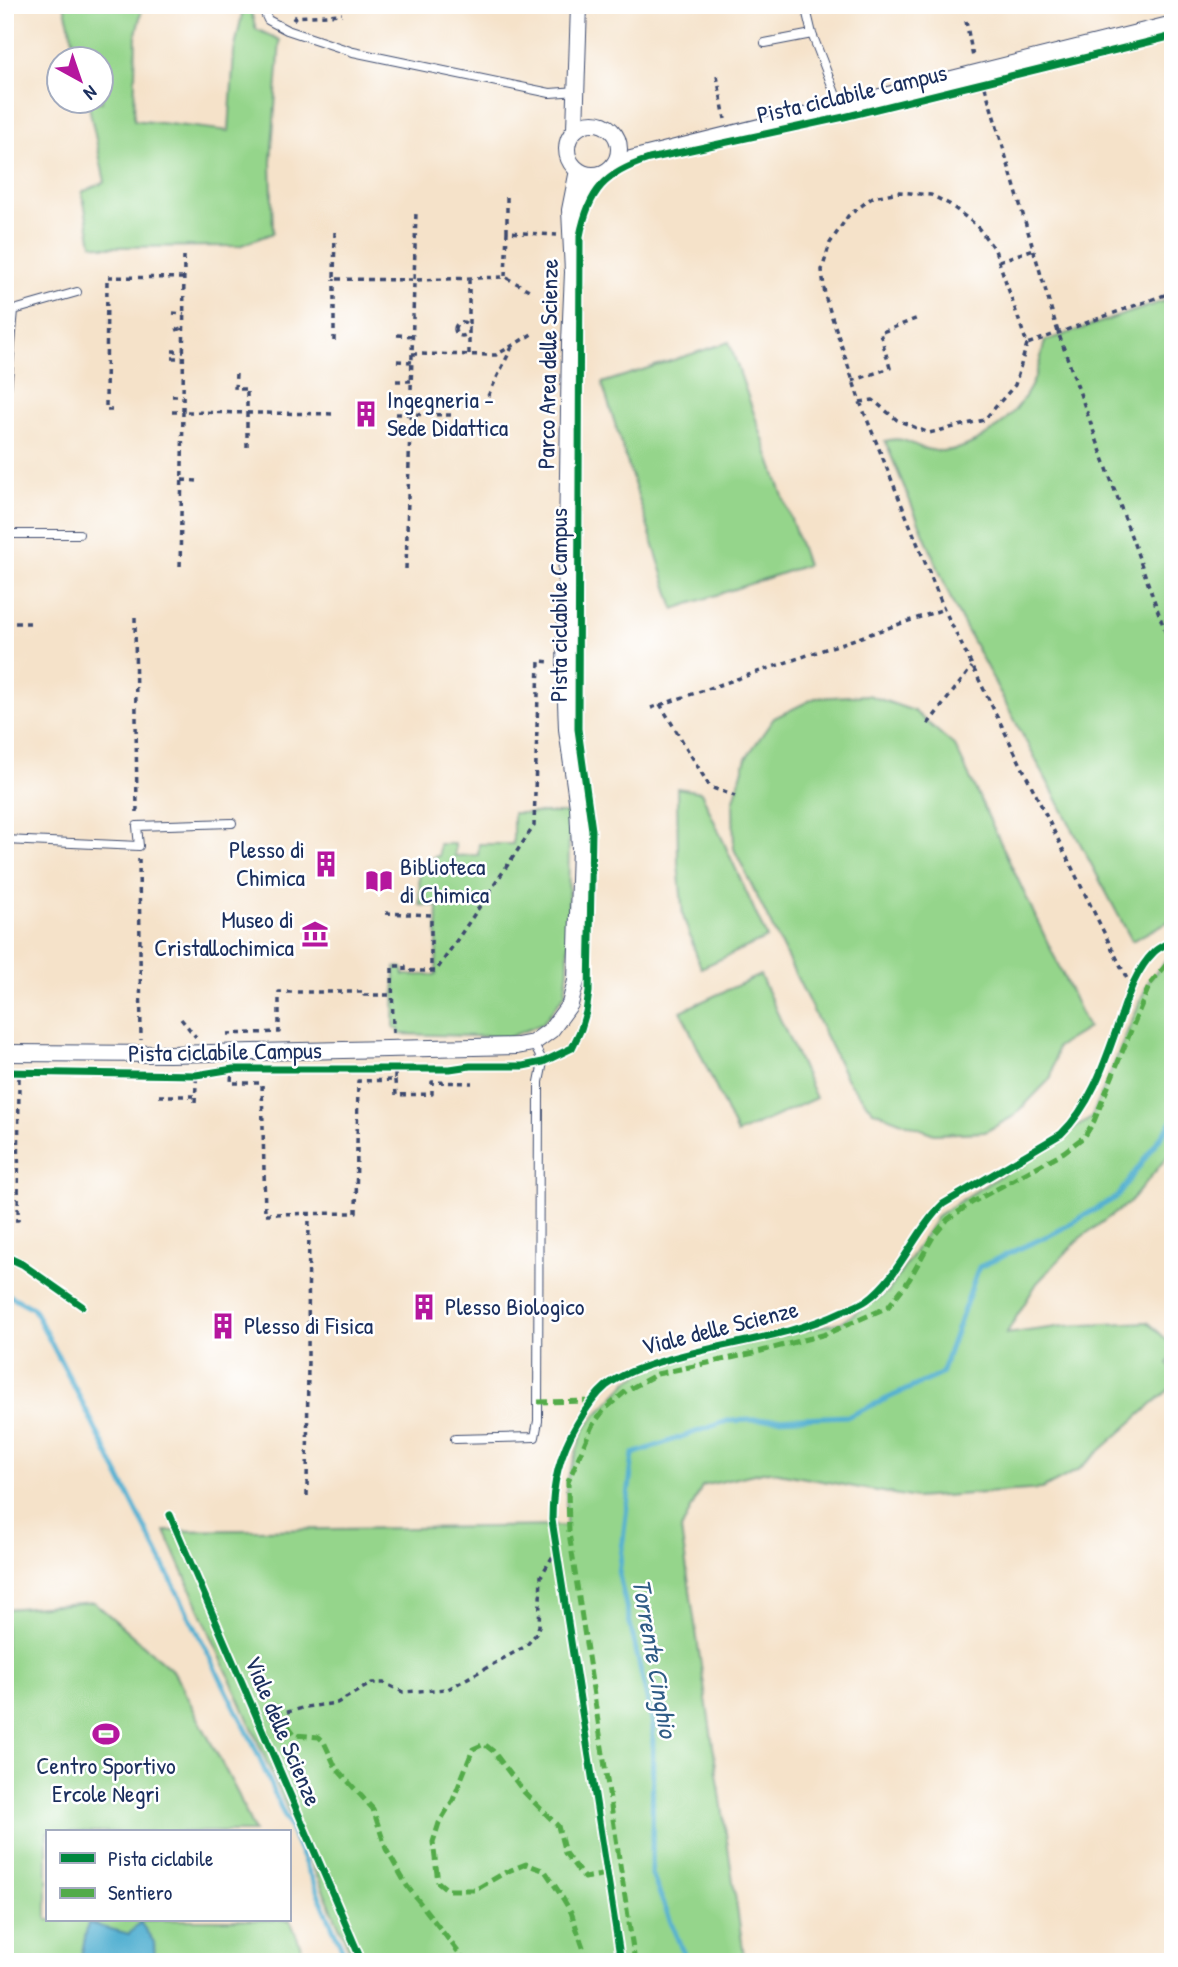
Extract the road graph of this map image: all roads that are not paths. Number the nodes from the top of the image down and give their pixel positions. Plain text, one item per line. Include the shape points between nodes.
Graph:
1 (261, 5) edge
2 (579, 5) edge
3 (805, 5) edge
4 (1173, 24) edge
5 (812, 34) junction
6 (765, 43) dead end
7 (578, 91) junction
8 (840, 106) junction
9 (599, 124) junction
10 (575, 129) junction
11 (617, 139) junction
12 (659, 153) junction
13 (615, 163) junction
14 (578, 170) junction
15 (600, 174) junction
16 (573, 234) junction
17 (77, 292) dead end
18 (5, 412) edge
19 (5, 534) edge
20 (79, 534) dead end
21 (232, 823) dead end
22 (5, 840) edge
23 (533, 1042) junction
24 (5, 1053) edge
25 (455, 1439) dead end

1 - 7 lane via 268,20 286,30 353,52 550,93
2 - 7 street
3 - 5 lane
4 - 8 street via 979,80
5 - 6 lane
5 - 8 lane
7 - 9 street
7 - 10 street
8 - 12 street
9 - 10 street
9 - 11 street
10 - 14 street via 567,150
11 - 12 street
11 - 13 street
12 - 13 street
13 - 15 street
14 - 15 street
14 - 16 street, Parco Area delle Scienze via 570,210
15 - 16 street, Parco Area delle Scienze via 580,202
16 - 23 street, Parco Area delle Scienze via 565,674 580,848 576,981 562,1017
17 - 18 lane via 14,310
19 - 20 lane
21 - 22 lane via 137,826 139,846
23 - 24 street via 394,1048 196,1044 141,1054
23 - 25 lane via 543,1062 539,1082 537,1429 535,1437

